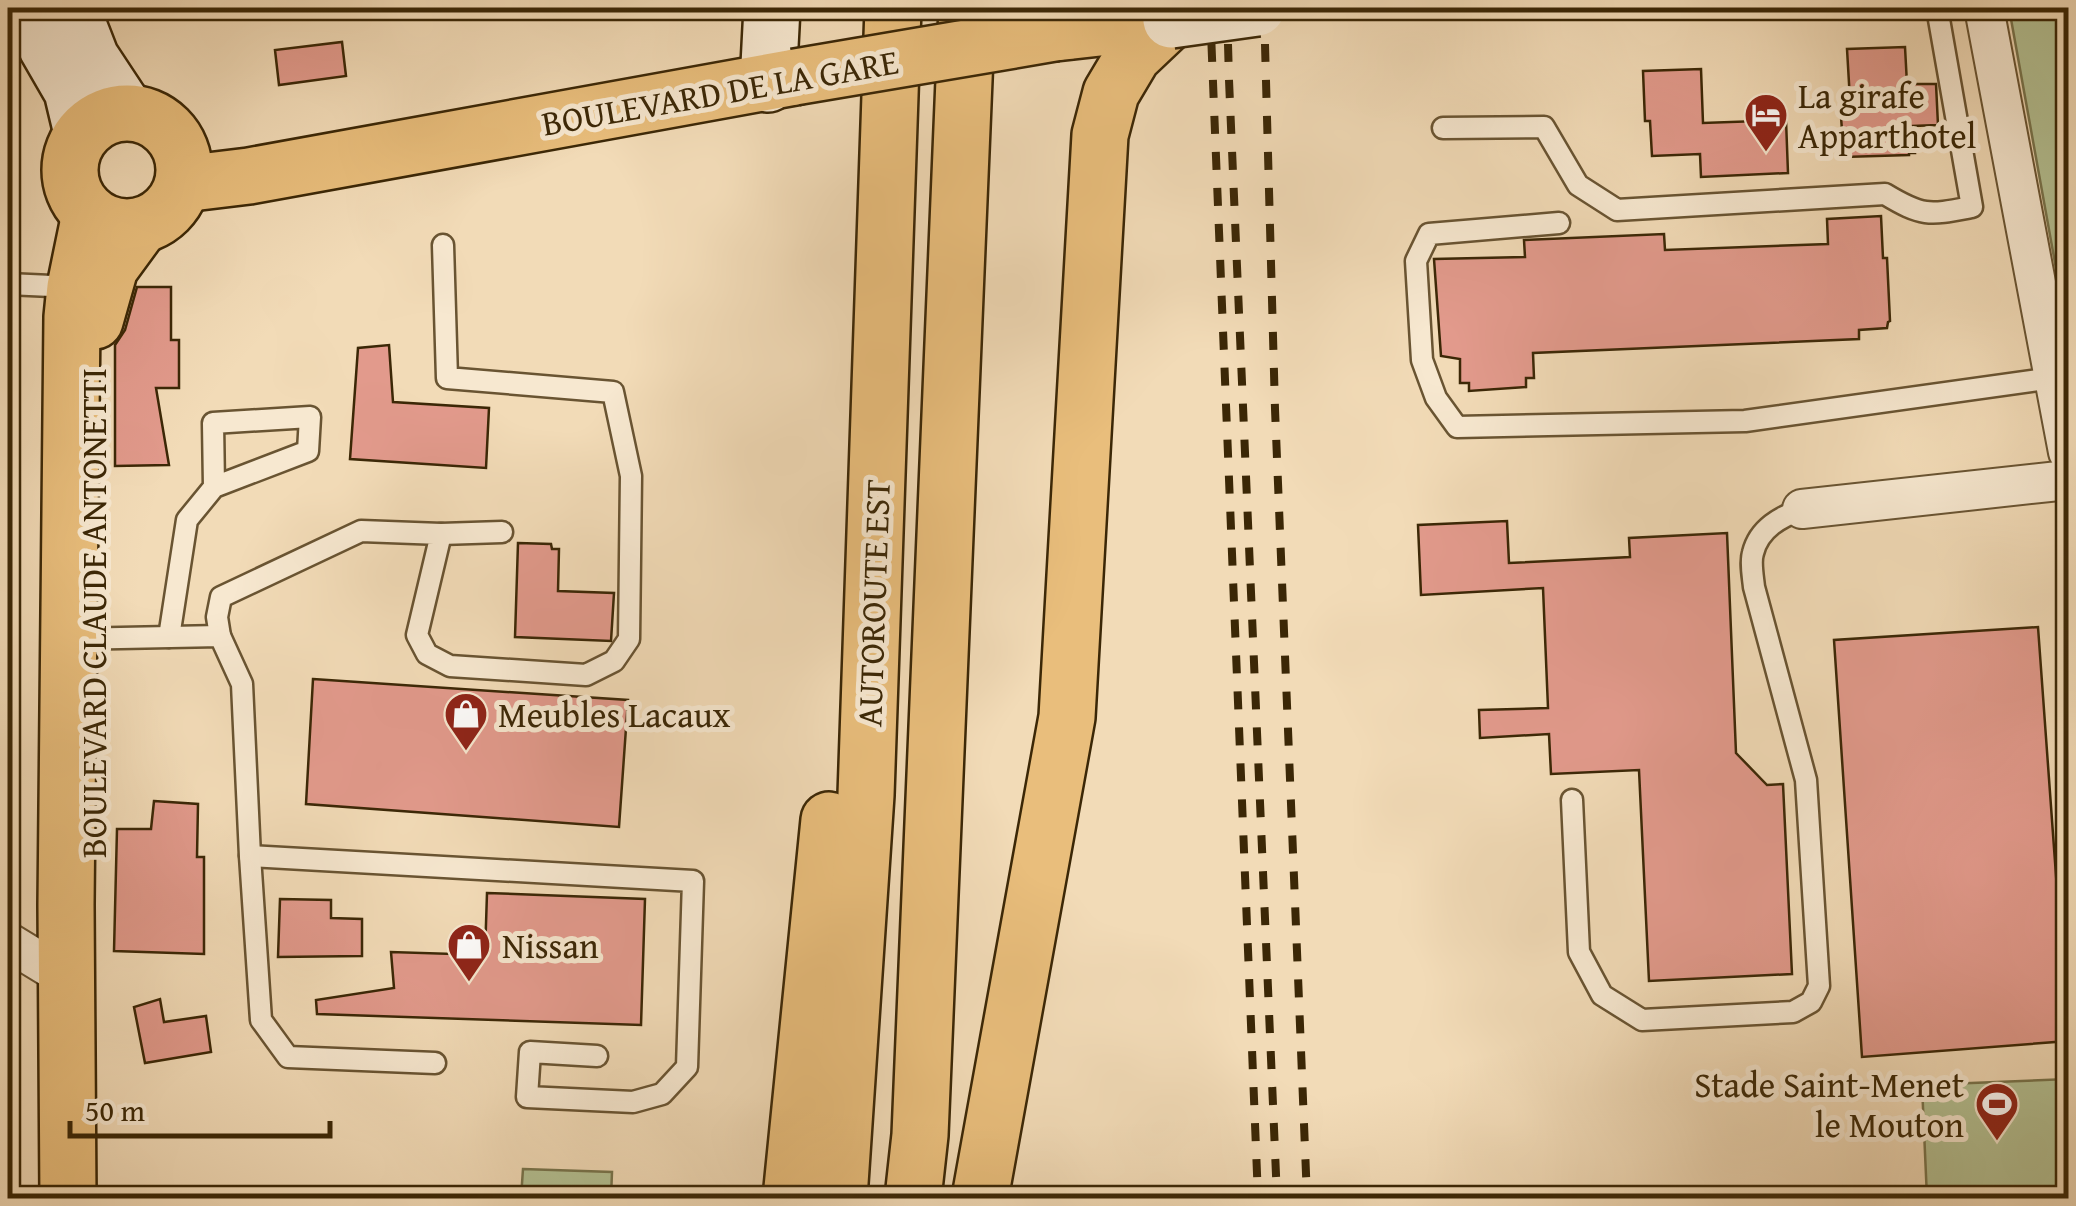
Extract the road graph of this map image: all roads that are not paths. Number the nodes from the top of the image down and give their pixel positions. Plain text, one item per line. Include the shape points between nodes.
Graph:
1 (36, 8) edge
2 (72, 8) edge
3 (772, 8) edge
4 (894, 8) edge
5 (967, 8) edge
6 (1257, 8) edge
7 (1937, 8) edge
8 (1984, 8) edge
9 (1161, 16) edge
10 (1069, 24) edge
11 (782, 81) junction
12 (104, 122) junction
13 (1443, 128) dead end
14 (183, 184) junction
15 (888, 215) junction
16 (115, 220) junction
17 (1559, 223) dead end
18 (442, 245) dead end
19 (8, 284) edge
20 (75, 287) junction
21 (2053, 378) junction
22 (2068, 452) edge
23 (2068, 480) edge
24 (214, 488) junction
25 (1802, 509) joint
26 (502, 532) dead end
27 (442, 534) junction
28 (220, 636) junction
29 (168, 638) junction
30 (81, 639) junction
31 (1572, 800) dead end
32 (250, 856) junction
33 (66, 905) junction
34 (8, 940) edge
35 (79, 995) junction
36 (597, 1056) dead end
37 (435, 1063) dead end
38 (68, 1198) edge
39 (93, 1198) edge
40 (791, 1198) edge
41 (839, 1198) edge
42 (913, 1198) edge
43 (980, 1198) edge

1 - 12 main road via 46,46 72,91
2 - 12 main road via 92,58
3 - 11 main road
4 - 15 main road, AUTOROUTE EST
5 - 42 main road, AUTOROUTE EST
6 - 9 main road, BOULEVARD DE LA GARE, bridge
7 - 13 lane via 1972,207 1918,213 1886,194 1617,210 1578,185 1544,126
8 - 21 street
9 - 10 main road, BOULEVARD DE LA GARE
9 - 43 main road via 1111,93 1100,135 1067,717
10 - 11 main road, BOULEVARD DE LA GARE, bridge
11 - 14 main road, BOULEVARD DE LA GARE
12 - 14 main road via 147,115 165,126 185,162
12 - 16 main road via 73,149 71,184 78,200
14 - 16 main road via 160,218
15 - 40 main road
15 - 41 main road, AUTOROUTE EST via 866,795
16 - 20 main road, BOULEVARD CLAUDE ANTONETTI
16 - 30 main road, BOULEVARD CLAUDE ANTONETTI via 94,323
17 - 21 lane via 1429,234 1416,260 1422,360 1436,398 1458,427 1745,421
18 - 27 lane via 447,378 614,392 631,476 628,640 614,661 586,675 450,666 427,654 417,635
19 - 20 lane
20 - 30 main road, BOULEVARD CLAUDE ANTONETTI
21 - 22 street
23 - 25 street
24 - 24 lane via 308,451 310,417 213,423
24 - 29 lane via 187,520
25 - 31 lane via 1780,517 1752,554 1754,587 1806,780 1820,986 1811,1002 1793,1012 1642,1020 1602,995 1579,952
26 - 27 lane
27 - 28 lane via 361,531 221,597
28 - 29 lane
28 - 32 lane via 242,684
29 - 30 lane
30 - 33 main road, BOULEVARD CLAUDE ANTONETTI
30 - 35 main road, BOULEVARD CLAUDE ANTONETTI
32 - 36 lane via 693,881 687,1067 662,1094 633,1102 527,1097 530,1052
32 - 37 lane via 261,1020 288,1057
33 - 34 street
33 - 35 main road, BOULEVARD CLAUDE ANTONETTI
34 - 35 street
35 - 38 main road
35 - 39 main road

